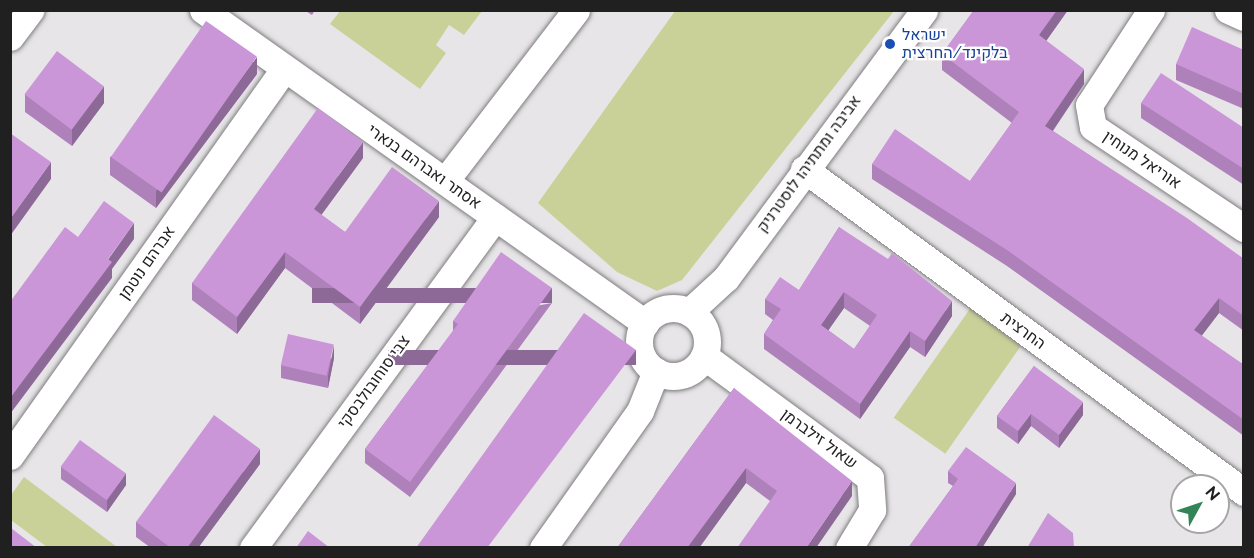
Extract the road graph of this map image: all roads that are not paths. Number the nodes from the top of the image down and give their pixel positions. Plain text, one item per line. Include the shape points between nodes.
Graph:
1 (30, 10) edge
2 (203, 10) edge
3 (576, 10) edge
4 (924, 10) edge
5 (1151, 10) edge
6 (1228, 10) edge
7 (1244, 17) edge
8 (10, 37) edge
9 (283, 70) junction
10 (804, 169) junction
11 (445, 181) junction
12 (495, 217) junction
13 (1244, 228) edge
14 (689, 312) junction
15 (645, 323) junction
16 (704, 356) junction
17 (656, 371) junction
18 (10, 456) edge
19 (1244, 492) edge
20 (253, 548) edge
21 (543, 548) edge
22 (849, 548) edge

1 - 8 street
2 - 9 street, אסתר ואברהם בנארי
3 - 11 street
4 - 10 street, אביבה ומתתיהו לוסטרניק
5 - 13 street, אוריאל מנוחין via 1089,105 1093,127
6 - 7 street
9 - 11 street, אסתר ואברהם בנארי
9 - 18 street, אברהם נוטמן
10 - 14 street, אביבה ומתתיהו לוסטרניק via 726,278
10 - 19 street, החרצית
11 - 12 street, אסתר ואברהם בנארי
12 - 15 street, אסתר ואברהם בנארי
12 - 20 street, צבי סוחובולבסקי
14 - 15 street via 669,308
14 - 16 street via 707,336
15 - 17 street via 641,355
16 - 17 street via 678,376
16 - 22 street, שאול זילברמן via 870,478 872,510
17 - 21 street via 640,411

